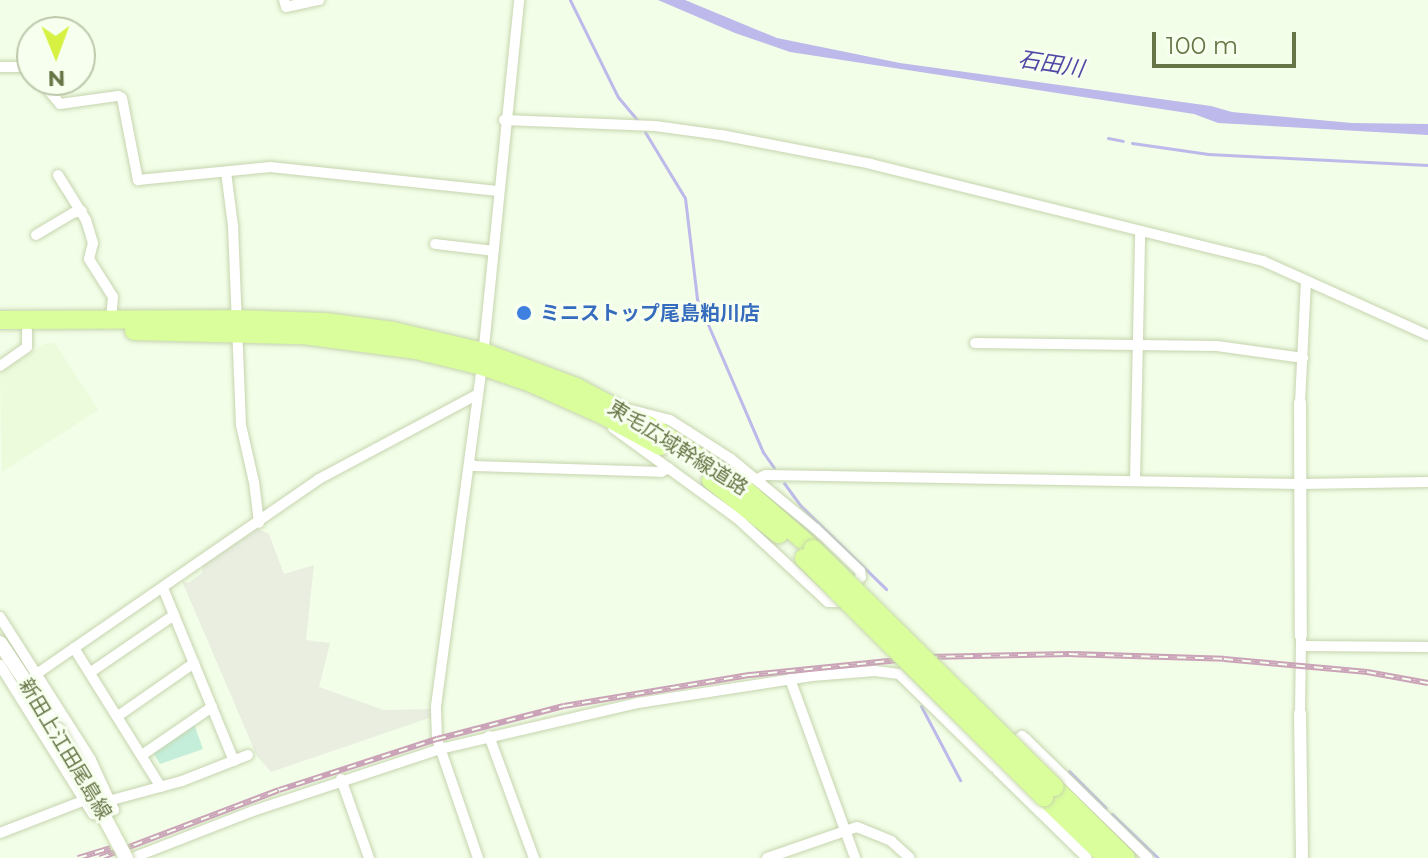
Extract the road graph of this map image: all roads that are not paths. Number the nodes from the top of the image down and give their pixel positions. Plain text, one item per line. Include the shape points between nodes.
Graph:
1 (284, 0) edge
2 (319, 0) edge
3 (519, 0) edge
4 (53, 96) edge
5 (504, 120) junction
6 (226, 172) junction
7 (58, 175) dead end
8 (498, 191) junction
9 (82, 211) junction
10 (1140, 231) junction
11 (36, 235) dead end
12 (435, 244) dead end
13 (494, 251) junction
14 (1306, 281) junction
15 (0, 320) edge
16 (111, 320) junction
17 (234, 326) junction
18 (0, 331) edge
19 (27, 331) junction
20 (1428, 335) edge
21 (975, 343) dead end
22 (1136, 345) junction
23 (1303, 358) junction
24 (482, 359) junction
25 (0, 366) edge
26 (478, 394) junction
27 (1300, 403) joint
28 (611, 412) junction
29 (470, 463) junction
30 (669, 468) junction
31 (757, 479) junction
32 (1135, 480) junction
33 (1428, 482) edge
34 (1300, 484) junction
35 (259, 523) junction
36 (163, 588) junction
37 (174, 615) junction
38 (1, 619) edge
39 (1301, 641) junction
40 (0, 643) edge
41 (1428, 647) edge
42 (74, 648) junction
43 (194, 663) junction
44 (0, 665) edge
45 (91, 672) junction
46 (35, 675) junction
47 (790, 679) junction
48 (212, 707) junction
49 (1300, 713) joint
50 (118, 716) junction
51 (489, 736) junction
52 (440, 749) junction
53 (142, 755) junction
54 (248, 755) dead end
55 (234, 761) junction
56 (996, 769) junction
57 (341, 779) junction
58 (161, 787) junction
59 (1049, 792) junction
60 (85, 800) junction
61 (112, 800) junction
62 (845, 830) junction
63 (0, 833) edge
64 (133, 858) edge
65 (369, 858) edge
66 (478, 858) edge
67 (534, 858) edge
68 (767, 858) edge
69 (855, 858) edge
70 (910, 858) edge
71 (1087, 858) edge
72 (1107, 858) edge
73 (1126, 858) edge
74 (1148, 858) edge
75 (1302, 858) edge

1 - 2 street via 286,7
3 - 5 street
4 - 6 street via 60,104 122,98 138,180
5 - 8 street
5 - 10 street via 655,126 721,135 871,164
6 - 8 street via 292,169
6 - 17 street via 233,226
7 - 9 street
8 - 13 street
9 - 11 street
9 - 16 street via 93,239 89,259 113,297
10 - 14 street via 1263,261
10 - 22 street
12 - 13 street
13 - 24 street
14 - 20 street
14 - 23 street
15 - 16 highway, 東毛広域幹線道路
16 - 17 highway, 東毛広域幹線道路
17 - 19 highway, 東毛広域幹線道路
17 - 24 highway, 東毛広域幹線道路 via 373,327
17 - 35 street via 241,425
18 - 19 highway, 東毛広域幹線道路
19 - 25 street via 27,347
21 - 22 street
22 - 23 street via 1217,346
22 - 32 street
23 - 27 street
24 - 26 street
24 - 28 highway, 東毛広域幹線道路
26 - 29 street
26 - 35 street via 351,459
27 - 34 street
28 - 30 street via 618,432
28 - 31 street via 670,420
28 - 59 highway, 東毛広域幹線道路, bridge via 740,485
29 - 30 street via 661,472
29 - 52 street via 436,706
30 - 31 street via 737,518 828,602 839,602 861,577 860,571
31 - 32 street via 766,475
32 - 34 street
33 - 34 street
34 - 39 street
35 - 36 street
36 - 37 street
36 - 42 street
37 - 43 street
37 - 45 street
38 - 46 street
39 - 41 street
39 - 49 street
40 - 64 main road, 新田上江田尾島線, bridge
42 - 45 street
42 - 46 street
43 - 48 street
43 - 50 street
44 - 60 street
45 - 50 street
46 - 61 street
47 - 51 street via 638,703
47 - 56 street via 899,674
47 - 62 street
48 - 53 street
48 - 55 street
49 - 75 street
50 - 53 street
51 - 52 street
51 - 67 street
52 - 57 street
52 - 66 street
53 - 58 street
54 - 55 street
55 - 58 street
56 - 71 street
56 - 74 street via 997,755 1018,738 1026,739
57 - 64 street
57 - 65 street
58 - 61 street
59 - 72 highway, 東毛広域幹線道路
59 - 73 highway, 東毛広域幹線道路
60 - 61 street via 97,816 114,810
60 - 63 street
62 - 68 street
62 - 69 street
62 - 70 street via 857,827 883,837

